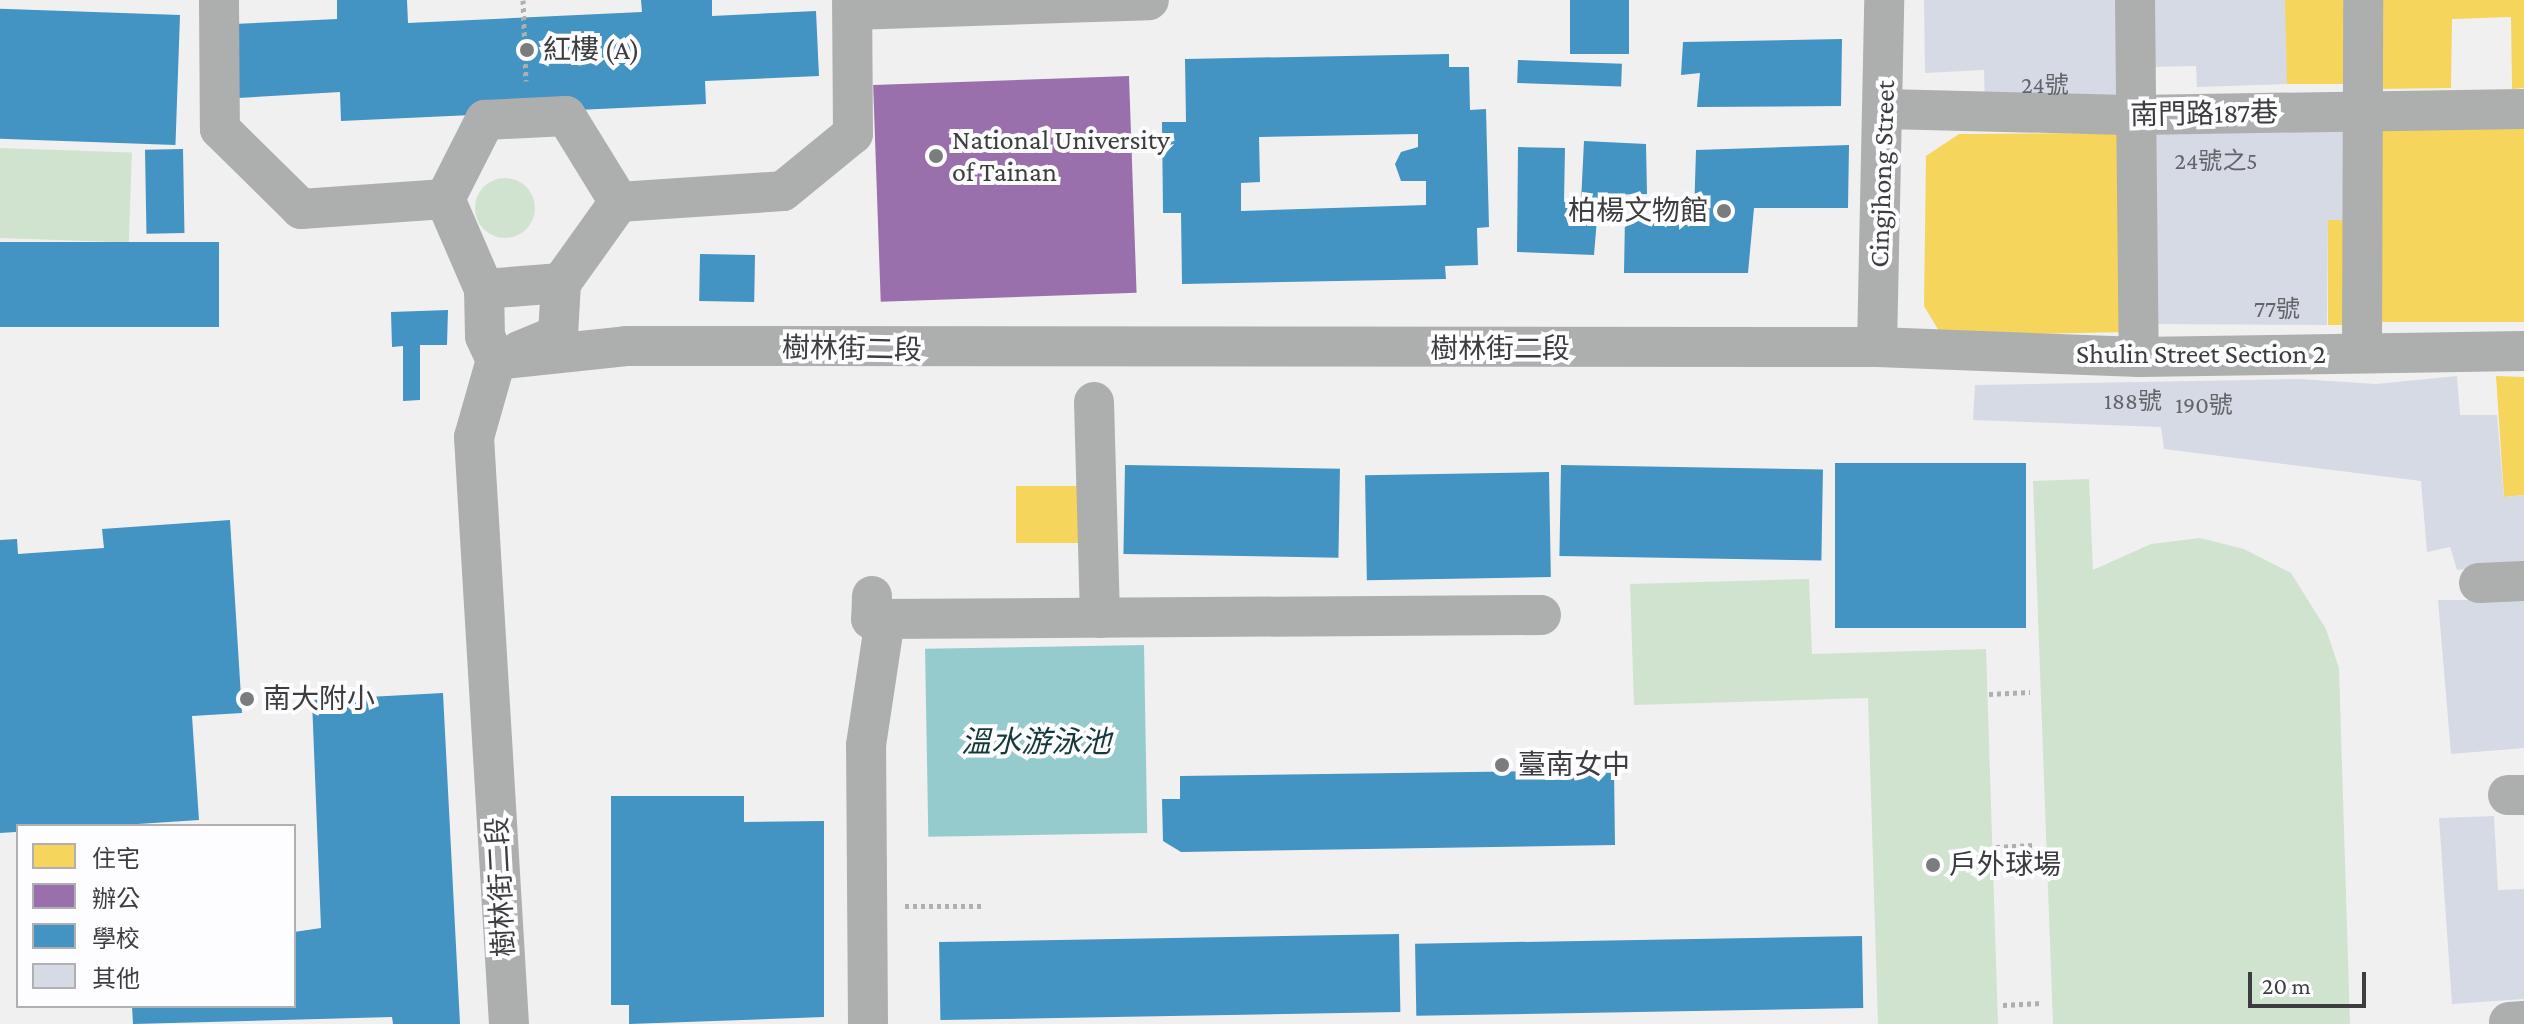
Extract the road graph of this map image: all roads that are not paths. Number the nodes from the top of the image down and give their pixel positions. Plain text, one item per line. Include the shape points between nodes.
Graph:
1 (219, 0) edge
2 (1149, 0) edge
3 (1884, 0) edge
4 (2135, 0) edge
5 (2363, 0) edge
6 (852, 5) edge
7 (1885, 109) junction
8 (2524, 109) edge
9 (2364, 111) junction
10 (2136, 115) junction
11 (445, 199) junction
12 (619, 202) junction
13 (561, 283) junction
14 (484, 289) junction
15 (1877, 347) junction
16 (2524, 351) edge
17 (2362, 353) junction
18 (2139, 357) junction
19 (496, 360) junction
20 (1094, 402) dead end
21 (2524, 581) edge
22 (2479, 583) dead end
23 (1541, 615) dead end
24 (1100, 618) junction
25 (509, 1024) edge
26 (868, 1024) edge

1 - 11 street via 220,129 301,209
2 - 6 street
3 - 7 street, Cingjhong Street
4 - 10 street
5 - 9 street
6 - 12 street via 853,134 783,191
7 - 10 street, 南門路187巷
7 - 15 street, Cingjhong Street
8 - 9 street, 南門路187巷
9 - 10 street, 南門路187巷
9 - 17 street
10 - 18 street
11 - 12 street via 485,120 566,116
11 - 14 street
12 - 13 street
13 - 14 street
13 - 19 street via 558,335
14 - 19 street via 485,336
15 - 18 street, Shulin Street Section 2
15 - 19 street, 樹林街二段 via 626,346
16 - 17 street, Shulin Street Section 2
17 - 18 street, Shulin Street Section 2
19 - 25 street, 樹林街二段 via 474,437
20 - 24 street
21 - 22 street
23 - 24 street
24 - 26 street via 878,608 866,745

